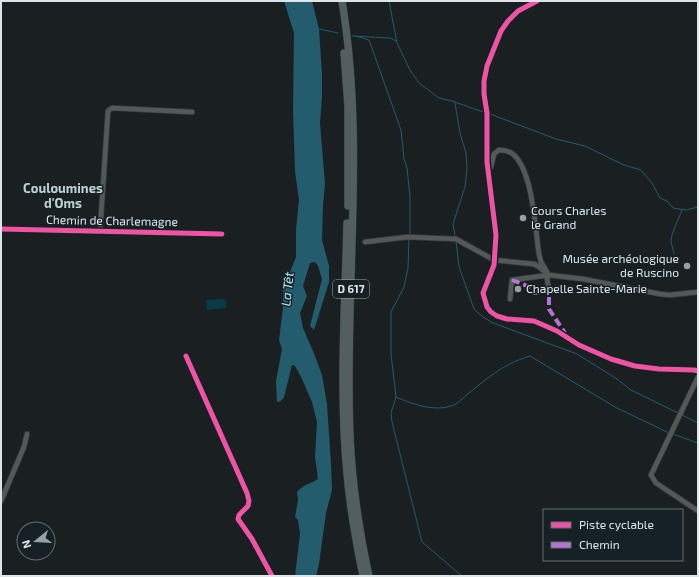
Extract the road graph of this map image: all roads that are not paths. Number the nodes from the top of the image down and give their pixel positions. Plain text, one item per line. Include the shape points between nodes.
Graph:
1 (338, 1) edge
2 (342, 1) edge
3 (537, 1) edge
4 (192, 112) dead end
5 (488, 169) junction
6 (1, 229) edge
7 (100, 231) junction
8 (222, 234) dead end
9 (365, 242) dead end
10 (494, 260) junction
11 (549, 275) junction
12 (549, 291) dead end
13 (698, 292) edge
14 (510, 299) dead end
15 (186, 356) dead end
16 (698, 371) edge
17 (698, 377) edge
18 (27, 434) dead end
19 (1, 501) edge
20 (698, 511) edge
21 (272, 576) edge
22 (363, 576) edge
23 (369, 576) edge

1 - 22 highway, D 617 via 348,107 345,435 351,508
2 - 23 highway, D 617 via 353,108 350,436 357,510
3 - 5 street via 518,11 508,21 501,31 487,66 484,94
4 - 7 street via 112,108 108,112
5 - 10 street via 496,235
5 - 11 street via 491,167 494,154 499,150 507,151 517,158 530,184 539,254
6 - 7 street, Chemin de Charlemagne
7 - 8 street, Chemin de Charlemagne
9 - 10 street via 410,237 455,239
10 - 11 street via 534,264
10 - 16 street via 483,294 486,307 497,316 534,321 579,345 635,366
11 - 12 street
11 - 13 street via 660,294
11 - 14 street via 512,280
15 - 21 street via 247,493 248,506 238,519
17 - 20 street via 651,475 656,483
18 - 19 street

